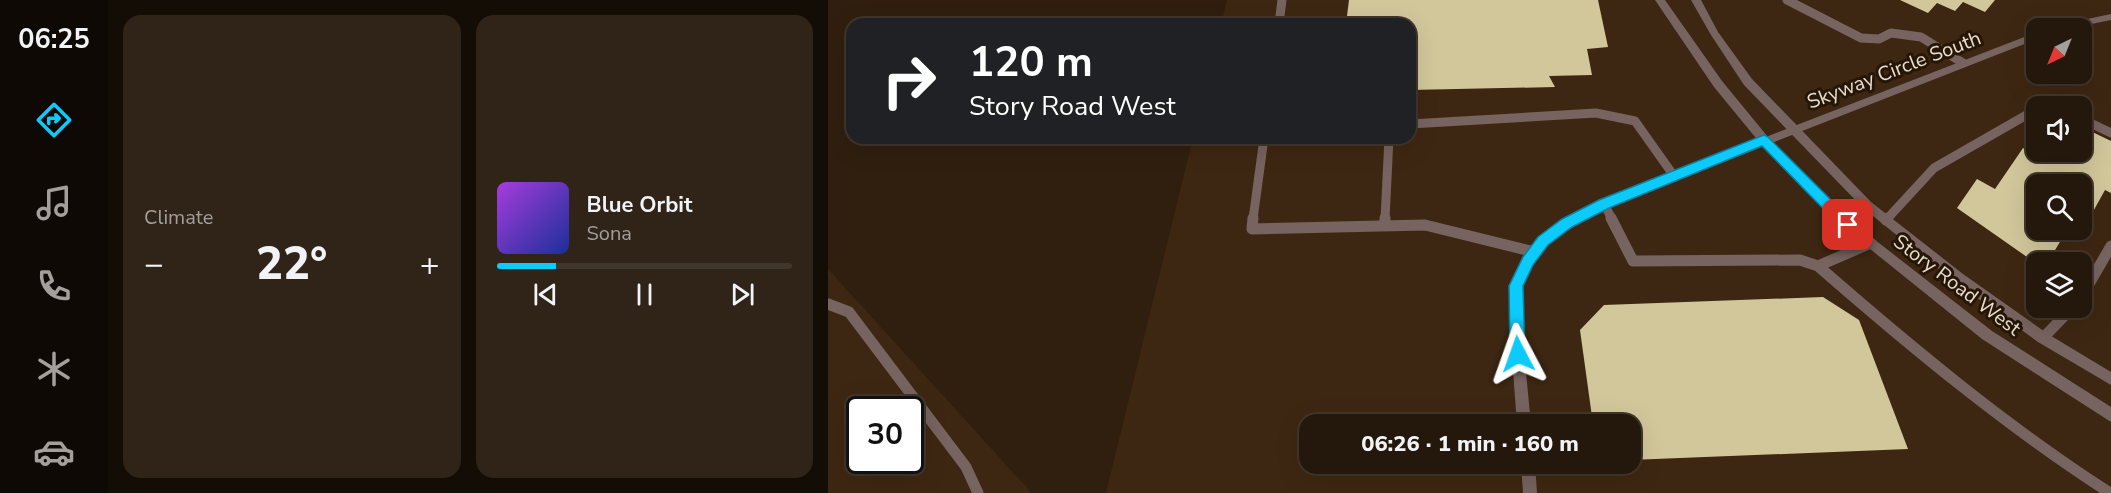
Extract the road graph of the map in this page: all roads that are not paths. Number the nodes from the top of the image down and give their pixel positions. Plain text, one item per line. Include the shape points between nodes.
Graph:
1 (1282, 0) edge
2 (1660, 0) edge
3 (1695, 0) edge
4 (1787, 0) edge
5 (2111, 17) edge
6 (1280, 18) edge
7 (2092, 21) edge
8 (2026, 38) edge
9 (1963, 63) junction
10 (2026, 115) edge
11 (1416, 124) edge
12 (2092, 124) edge
13 (1792, 129) junction
14 (2111, 133) edge
15 (1764, 140) junction
16 (1263, 144) edge
17 (1389, 144) edge
18 (1674, 176) junction
19 (1604, 204) junction
20 (1886, 220) junction
21 (1384, 226) junction
22 (1871, 243) junction
23 (2111, 246) edge
24 (1535, 252) junction
25 (1818, 266) junction
26 (2092, 279) edge
27 (828, 304) edge
28 (2062, 318) edge
29 (2043, 338) junction
30 (2111, 379) edge
31 (1523, 414) edge
32 (2111, 415) edge
33 (1529, 474) edge
34 (978, 493) edge
35 (1530, 493) edge
36 (2110, 493) edge

1 - 6 lane
2 - 15 street, Story Road West via 1718,84
3 - 13 street, Story Road West via 1748,82
4 - 9 lane via 1861,38 1879,39 1892,33 1921,37
5 - 7 street
8 - 9 street, Skyway Circle South
9 - 13 street, Skyway Circle South
10 - 20 lane via 1934,168
11 - 18 lane via 1596,113 1635,121
12 - 14 lane
13 - 15 street, Skyway Circle South
13 - 20 street, Story Road West
15 - 18 street, Skyway Circle South
15 - 22 street, Story Road West
16 - 21 lane via 1252,229
17 - 21 lane
18 - 19 street, Skyway Circle South
19 - 24 street, Skyway Circle South via 1567,223
19 - 25 lane via 1633,261 1800,260
20 - 29 street, Story Road West
21 - 24 lane via 1425,225
22 - 25 lane
22 - 32 street, Story Road West via 1987,335
23 - 26 lane
24 - 31 street, Skyway Circle South via 1516,286
25 - 36 lane via 1938,371 2075,472
27 - 34 lane via 849,312 966,467
28 - 29 lane
29 - 30 street, Story Road West
33 - 35 street

